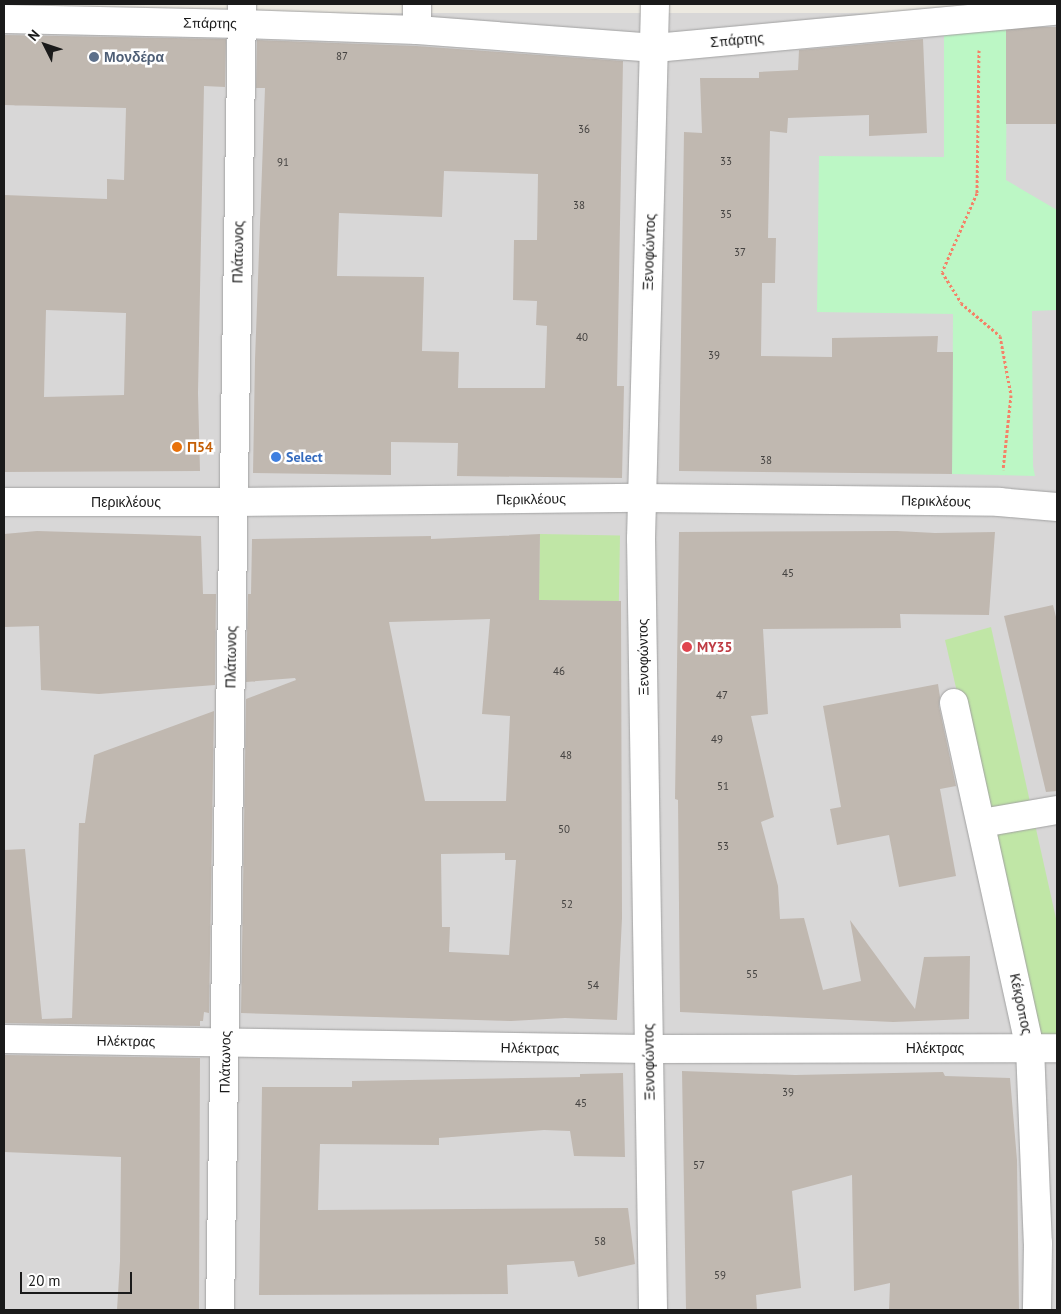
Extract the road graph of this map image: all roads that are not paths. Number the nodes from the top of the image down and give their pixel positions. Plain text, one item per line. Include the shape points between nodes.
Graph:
1 (417, 4) edge
2 (655, 4) edge
3 (1057, 11) edge
4 (242, 14) edge
5 (4, 20) edge
6 (417, 30) junction
7 (655, 48) junction
8 (642, 498) junction
9 (4, 502) edge
10 (233, 502) junction
11 (1057, 507) edge
12 (954, 704) dead end
13 (1057, 810) edge
14 (982, 823) junction
15 (4, 1039) edge
16 (226, 1043) junction
17 (1030, 1048) junction
18 (1057, 1048) edge
19 (648, 1049) junction
20 (220, 1310) edge
21 (653, 1310) edge
22 (1037, 1310) edge

1 - 6 street
2 - 7 street, Ξενοφώντος
3 - 7 street, Σπάρτης
4 - 5 street, Σπάρτης
4 - 6 street, Σπάρτης
4 - 10 street, Πλάτωνος
6 - 7 street, Σπάρτης
7 - 8 street, Ξενοφώντος
8 - 10 street, Περικλέους
8 - 11 street, Περικλέους via 999,502
8 - 19 street, Ξενοφώντος
9 - 10 street, Περικλέους
10 - 16 street, Πλάτωνος
12 - 14 street, Κέκροπος
13 - 14 street
14 - 17 street, Κέκροπος
15 - 16 street, Ηλέκτρας
16 - 19 street, Ηλέκτρας
16 - 20 street, Πλάτωνος
17 - 18 street, Ηλέκτρας
17 - 19 street, Ηλέκτρας
17 - 22 street, Κέκροπος via 1038,1243
19 - 21 street, Ξενοφώντος

